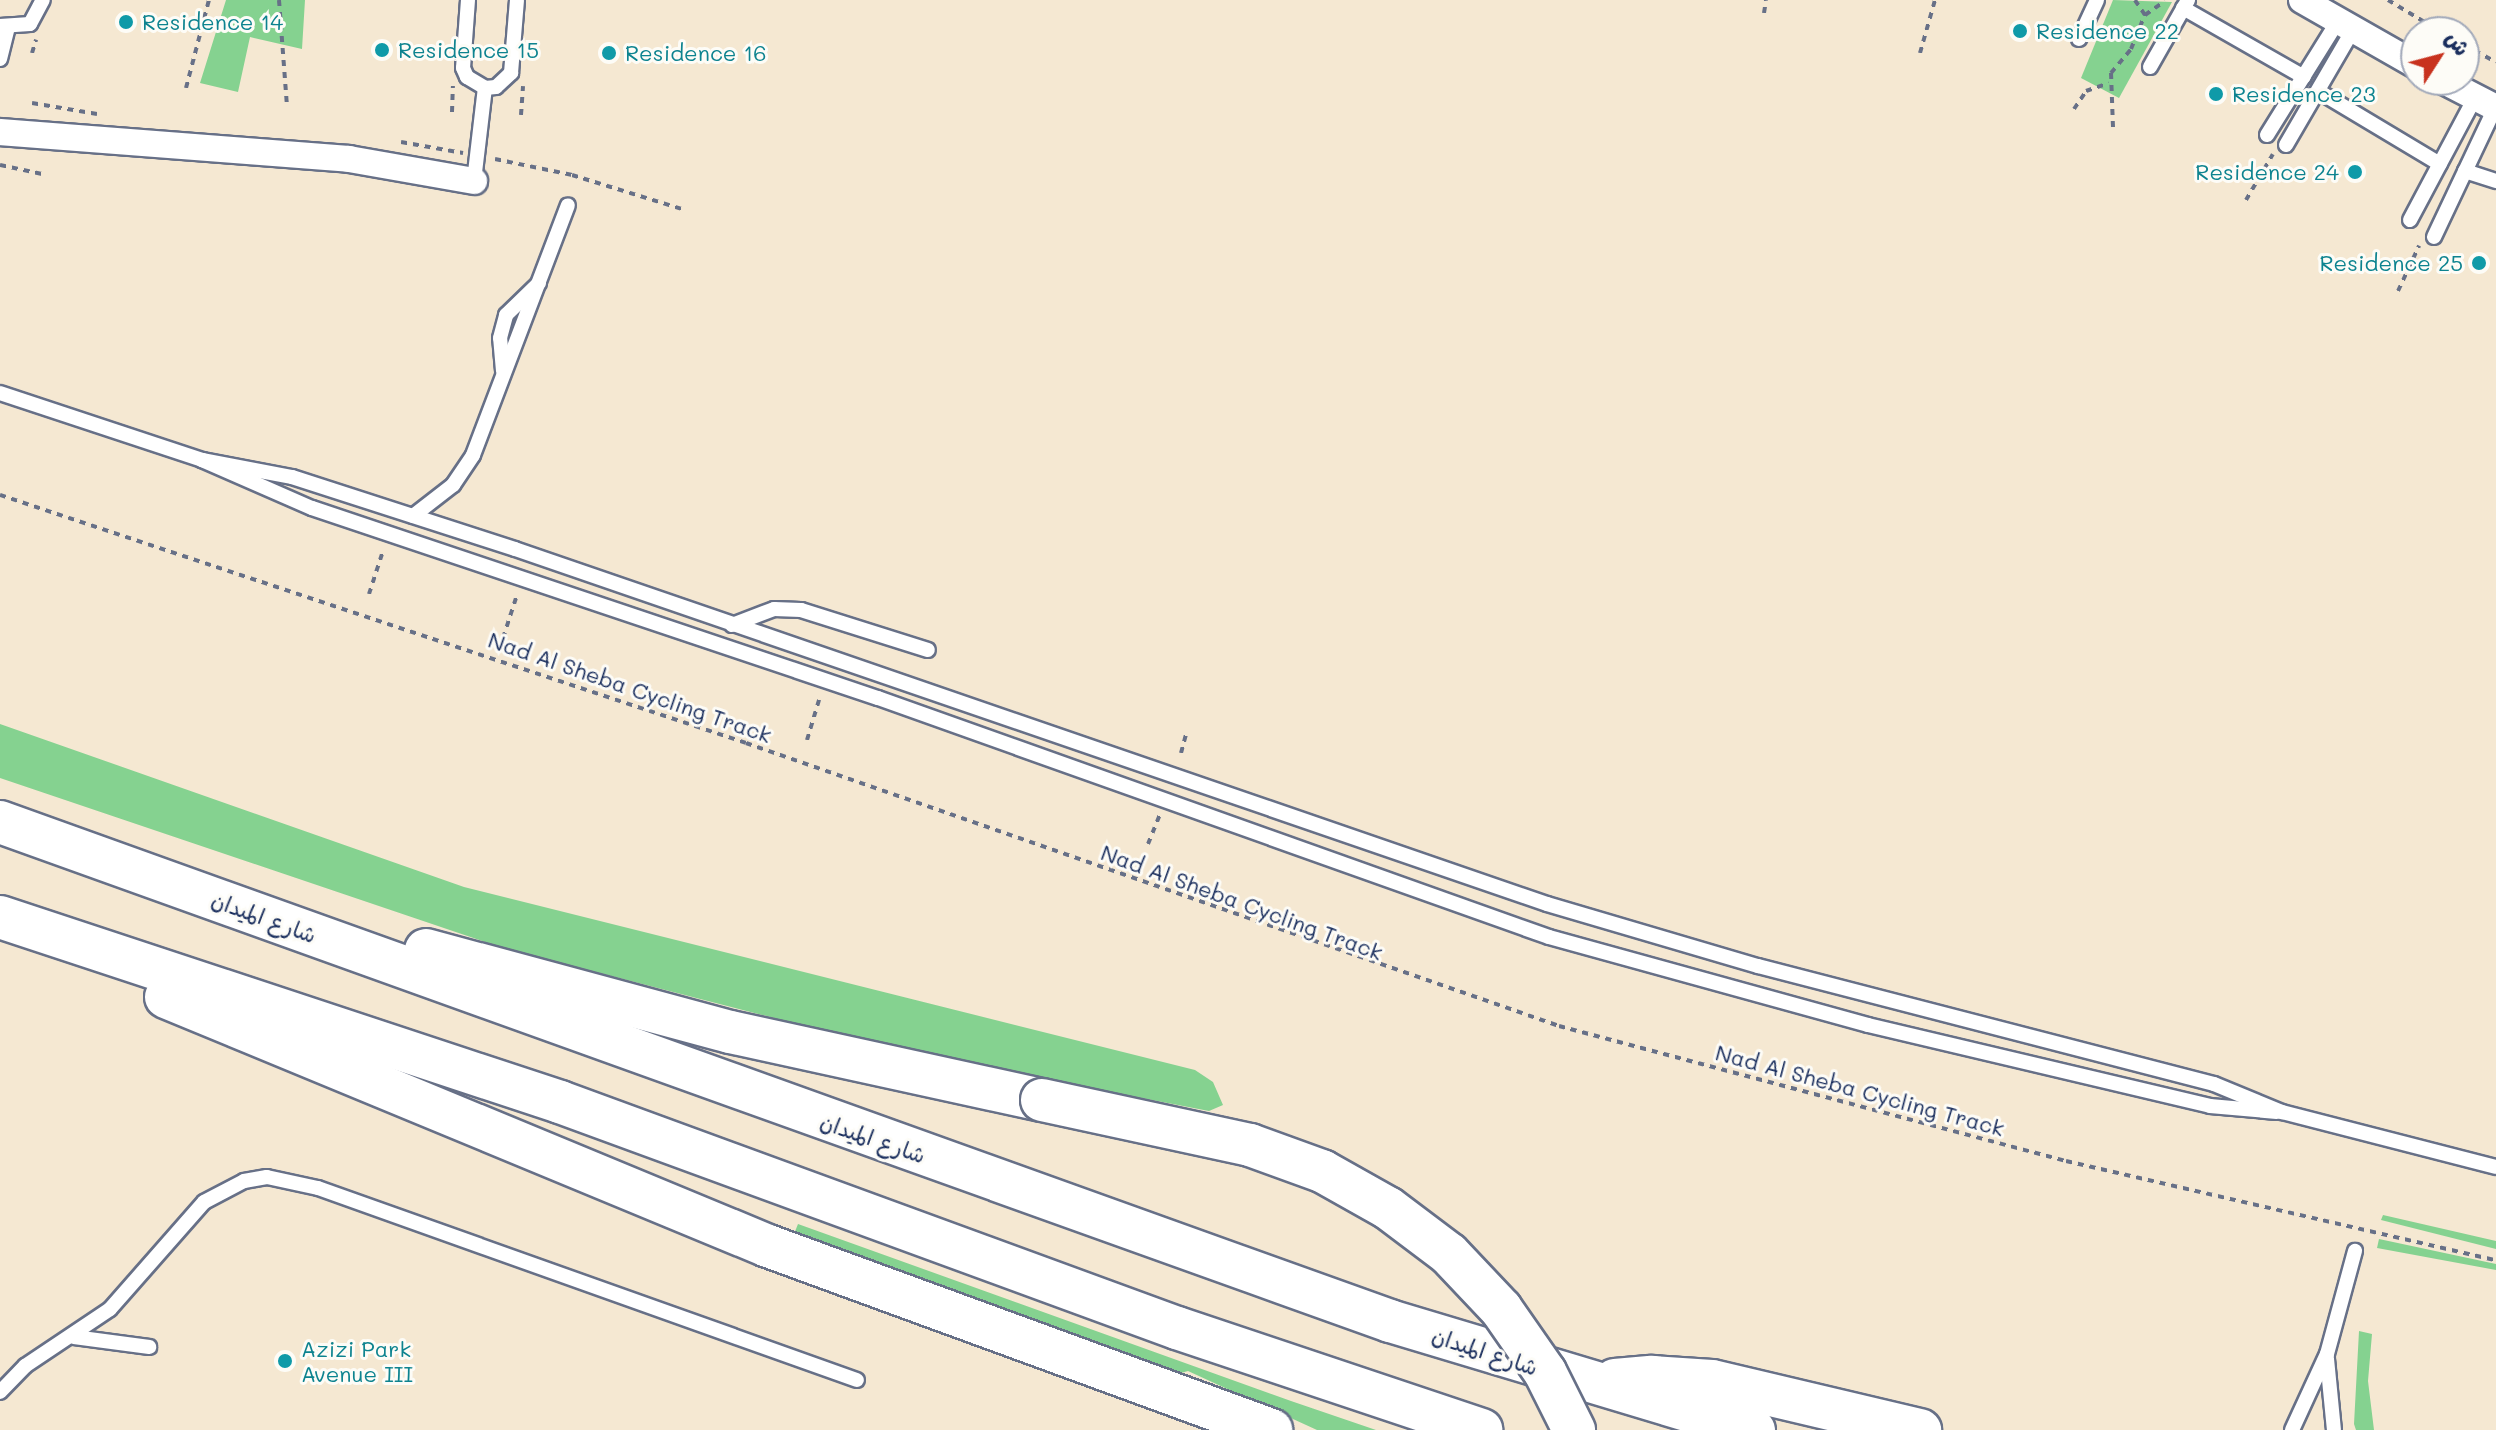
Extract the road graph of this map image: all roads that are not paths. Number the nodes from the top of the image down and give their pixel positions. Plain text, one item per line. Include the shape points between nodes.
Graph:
1 (43, 0) edge
2 (468, 0) edge
3 (517, 0) edge
4 (2097, 0) edge
5 (2302, 0) edge
6 (2186, 4) edge
7 (2345, 25) junction
8 (4, 26) edge
9 (2079, 39) dead end
10 (2400, 56) edge
11 (0, 59) edge
12 (2150, 67) dead end
13 (2304, 77) junction
14 (485, 88) junction
15 (2318, 91) junction
16 (2488, 105) edge
17 (0, 132) edge
18 (2267, 135) dead end
19 (2286, 145) dead end
20 (2440, 164) junction
21 (2465, 171) junction
22 (474, 181) joint
23 (2496, 181) edge
24 (568, 205) dead end
25 (2410, 220) dead end
26 (2434, 237) dead end
27 (0, 393) edge
28 (202, 460) junction
29 (413, 516) junction
30 (732, 625) junction
31 (928, 650) dead end
32 (0, 822) edge
33 (0, 917) edge
34 (265, 918) junction
35 (65, 937) junction
36 (2282, 1112) junction
37 (2496, 1167) edge
38 (2355, 1251) dead end
39 (74, 1337) junction
40 (149, 1347) dead end
41 (2327, 1354) junction
42 (857, 1380) dead end
43 (1591, 1385) junction
44 (0, 1392) edge
45 (1271, 1430) edge
46 (1481, 1430) edge
47 (1574, 1430) edge
48 (1754, 1430) edge
49 (1920, 1430) edge
50 (2292, 1430) edge
51 (2334, 1430) edge

1 - 8 lane via 30,24
2 - 14 lane via 463,68
3 - 14 lane via 511,73 496,87
4 - 9 lane
5 - 7 street
6 - 12 lane
6 - 13 lane
7 - 10 street
7 - 13 lane
7 - 15 lane
8 - 11 lane
13 - 18 lane
14 - 22 lane
15 - 19 lane
15 - 20 lane
16 - 20 lane
16 - 21 lane
17 - 22 street via 349,159
20 - 25 lane
21 - 23 lane
21 - 26 lane
24 - 29 lane via 467,468
27 - 28 lane
28 - 29 lane via 292,477
28 - 36 lane via 284,497 1549,937 1715,985 2210,1106
29 - 30 lane
30 - 31 lane via 774,609 801,610
30 - 36 lane via 1547,904 1758,966 2214,1084
32 - 34 main road, شارع الميدان
33 - 35 main road
34 - 43 main road, شارع الميدان via 1274,1281
34 - 47 main road, bridge via 390,941 730,1032 1250,1145 1322,1171 1388,1208 1449,1254 1501,1309 1545,1372
35 - 45 main road via 177,1002 620,1187 903,1298
35 - 46 main road via 575,1108 1177,1328
36 - 37 lane
38 - 41 lane
39 - 40 lane
39 - 42 lane via 143,1276 204,1202 244,1181 267,1177 318,1188
39 - 44 lane via 25,1366
41 - 50 lane
41 - 51 lane
43 - 48 main road, شارع الميدان
43 - 49 main road via 1652,1377 1712,1381

